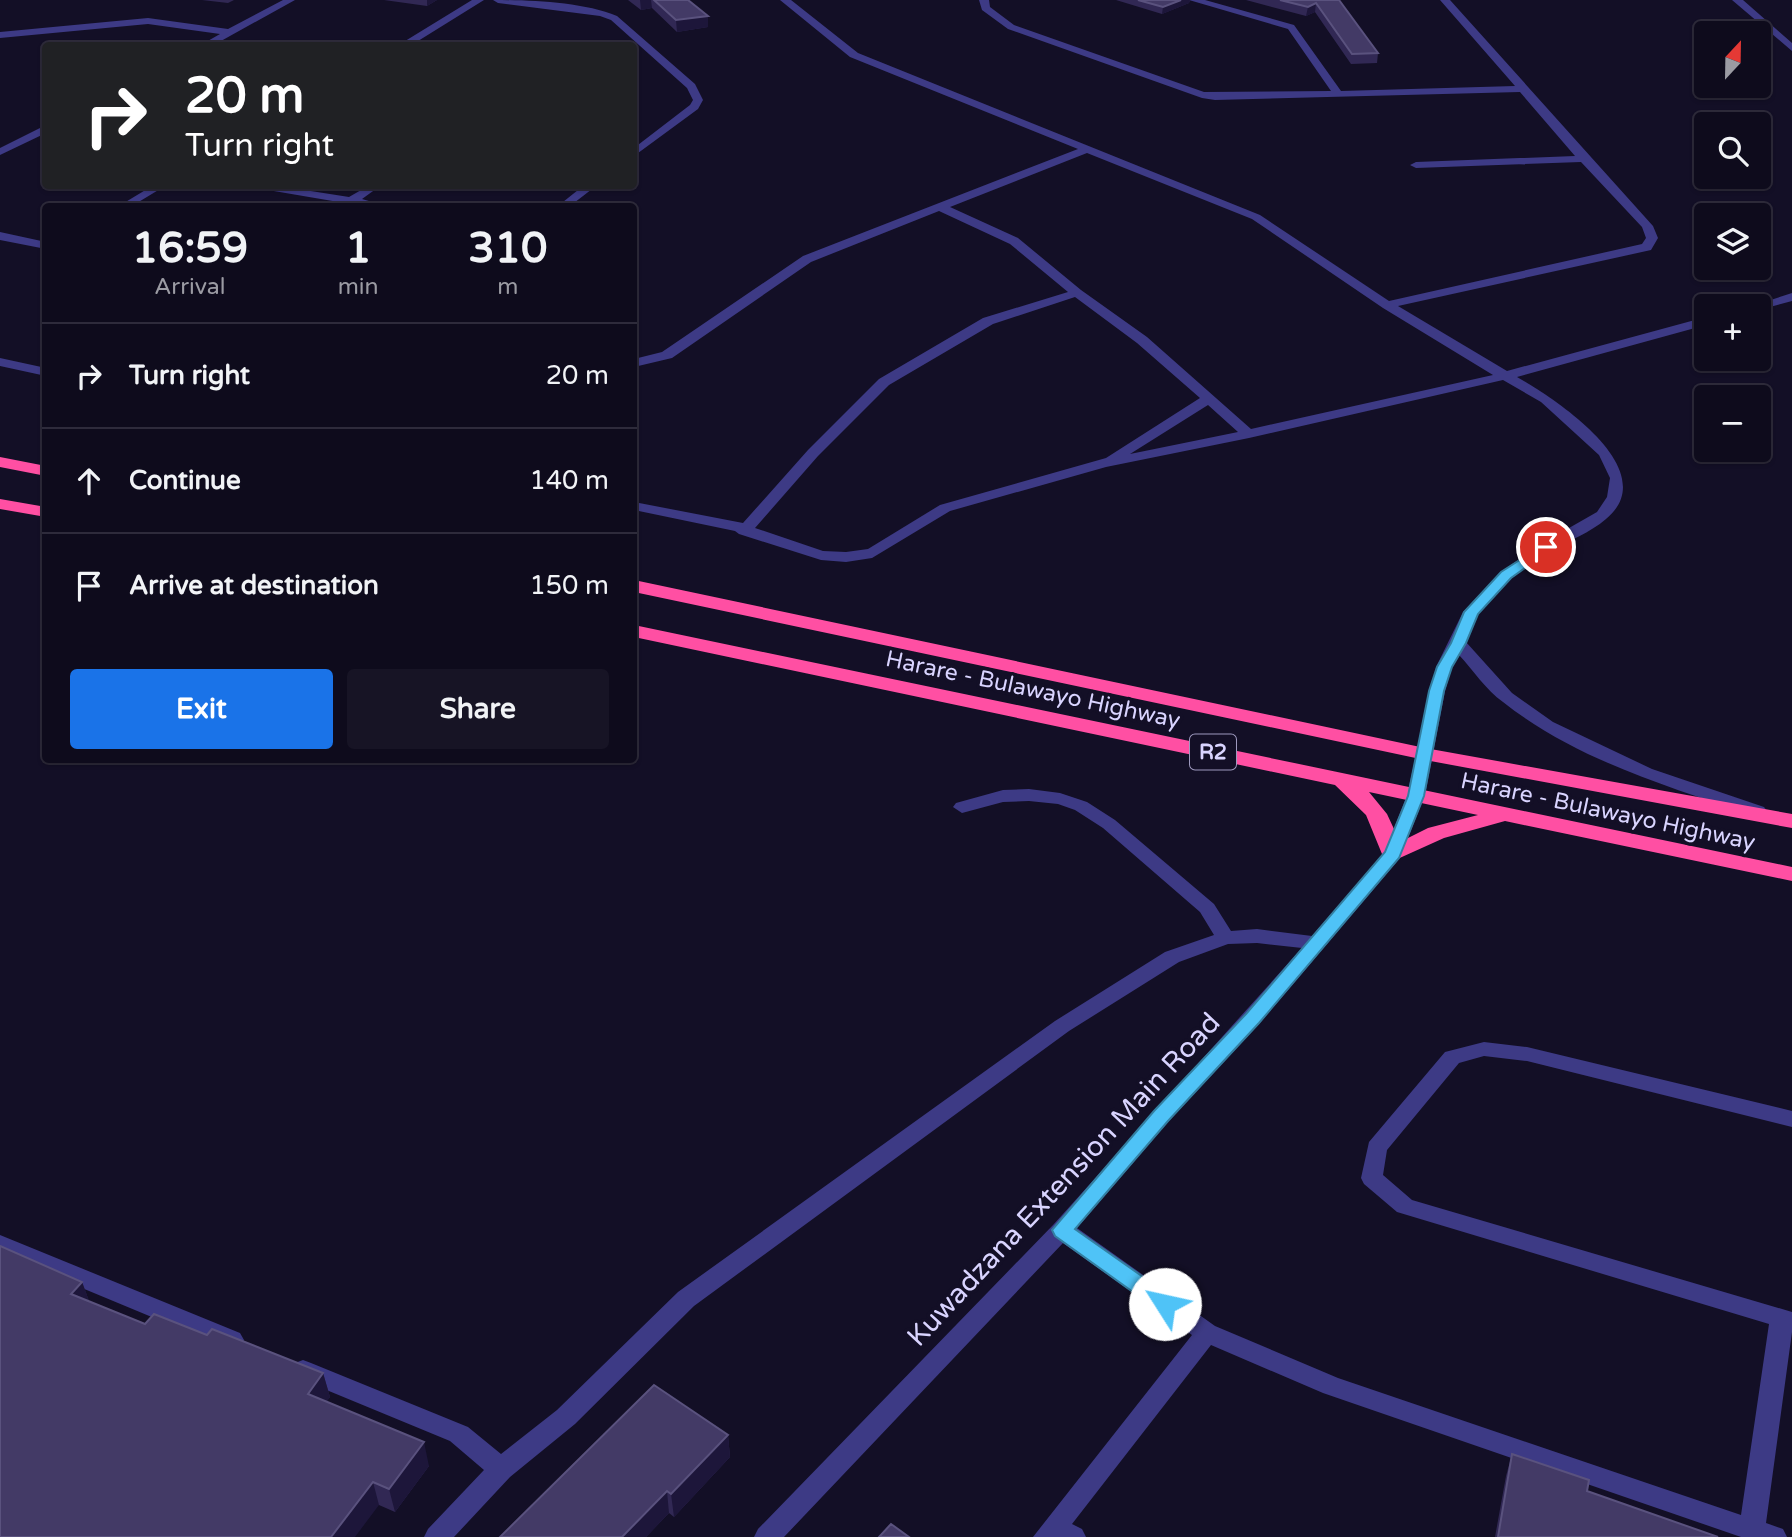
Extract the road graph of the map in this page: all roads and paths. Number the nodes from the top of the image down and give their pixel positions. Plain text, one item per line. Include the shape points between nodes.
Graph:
1 (290, 0) edge
2 (479, 0) edge
3 (498, 0) edge
4 (785, 0) edge
5 (984, 0) edge
6 (1194, 0) edge
7 (1445, 0) edge
8 (1737, 0) edge
9 (229, 32) junction
10 (0, 35) edge
11 (211, 42) edge
12 (409, 42) edge
13 (634, 42) edge
14 (638, 47) edge
15 (1792, 48) edge
16 (1525, 89) junction
17 (1338, 94) junction
18 (42, 130) edge
19 (1086, 150) junction
20 (637, 151) edge
21 (0, 152) edge
22 (1584, 159) junction
23 (1416, 165) dead end
24 (154, 189) edge
25 (280, 189) edge
26 (370, 189) edge
27 (586, 189) edge
28 (351, 201) junction
29 (130, 203) edge
30 (363, 203) edge
31 (566, 203) edge
32 (942, 208) junction
33 (0, 236) edge
34 (42, 245) edge
35 (1077, 293) junction
36 (1792, 297) edge
37 (1771, 303) edge
38 (1387, 305) junction
39 (1694, 324) edge
40 (0, 362) edge
41 (637, 362) edge
42 (42, 371) edge
43 (1505, 376) junction
44 (1209, 398) junction
45 (1249, 434) junction
46 (0, 462) edge
47 (1104, 463) junction
48 (42, 470) edge
49 (0, 504) edge
50 (637, 507) edge
51 (42, 511) edge
52 (744, 531) junction
53 (637, 587) edge
54 (637, 632) edge
55 (1458, 643) junction
56 (1425, 754) junction
57 (1339, 779) junction
58 (1416, 796) junction
59 (962, 807) dead end
60 (1506, 816) junction
61 (1788, 820) edge
62 (1393, 854) junction
63 (1792, 874) edge
64 (1226, 937) junction
65 (1317, 943) junction
66 (1792, 1119) edge
67 (1062, 1230) junction
68 (0, 1244) edge
69 (1786, 1320) edge
70 (1207, 1333) junction
71 (255, 1350) edge
72 (281, 1360) edge
73 (501, 1469) junction
74 (1763, 1533) edge
75 (1058, 1534) edge
76 (437, 1537) edge
77 (767, 1537) edge

1 - 9 street
2 - 12 street
3 - 13 street via 602,13 614,18
4 - 19 street, Kuwadzana Extension Main Road via 854,55
5 - 17 street via 985,8 1011,27 1202,95
6 - 17 street via 1294,29
7 - 16 street
8 - 15 street
9 - 10 street via 148,21
9 - 11 street
14 - 20 street via 691,86 698,100
16 - 17 street
16 - 22 street
18 - 21 street
19 - 32 street
19 - 38 street, Kuwadzana Extension Main Road via 1256,217
22 - 23 street
22 - 38 street via 1647,226 1653,237 1647,247
24 - 29 street
25 - 28 street
26 - 28 street
27 - 31 street
28 - 30 street
32 - 35 street via 1014,241
32 - 41 street via 807,259 667,355
33 - 34 street
35 - 44 street via 1142,340
35 - 52 street via 988,321 884,382
36 - 37 street
38 - 43 street, Kuwadzana Extension Main Road
39 - 43 street
40 - 42 street
43 - 45 street
43 - 55 street, Kuwadzana Extension Main Road via 1546,399 1605,453 1617,478 1614,497 1603,515 1506,575 1471,612
44 - 45 street
44 - 47 street
45 - 47 street
46 - 48 highway
47 - 52 street via 945,508 872,553 821,555
49 - 51 highway
50 - 52 street
53 - 56 highway, Harare - Bulawayo Highway / R2
54 - 57 highway, Harare - Bulawayo Highway / R2
55 - 56 street, Kuwadzana Extension Main Road via 1444,667
55 - 61 street via 1506,697 1548,726 1646,773
56 - 58 street, Kuwadzana Extension Main Road
56 - 61 highway, Harare - Bulawayo Highway / R2
57 - 58 highway, Harare - Bulawayo Highway / R2
57 - 62 highway via 1365,797 1380,818
58 - 60 highway, Harare - Bulawayo Highway / R2
58 - 62 street, Kuwadzana Extension Main Road
59 - 64 street via 1003,796 1029,795 1081,806 1109,824 1206,908
60 - 62 highway via 1436,833
60 - 63 highway, Harare - Bulawayo Highway / R2
62 - 65 street, Kuwadzana Extension Main Road
64 - 65 street
64 - 73 street via 1172,957 1062,1026 854,1174 686,1299 566,1417
65 - 67 street, Kuwadzana Extension Main Road
66 - 69 street via 1527,1054 1484,1049 1452,1057 1377,1148 1373,1178 1405,1206
67 - 70 street
67 - 77 street, Kuwadzana Extension Main Road
68 - 71 street
69 - 74 street
70 - 74 street via 1331,1386
70 - 75 street
72 - 73 street via 460,1434
73 - 76 street

